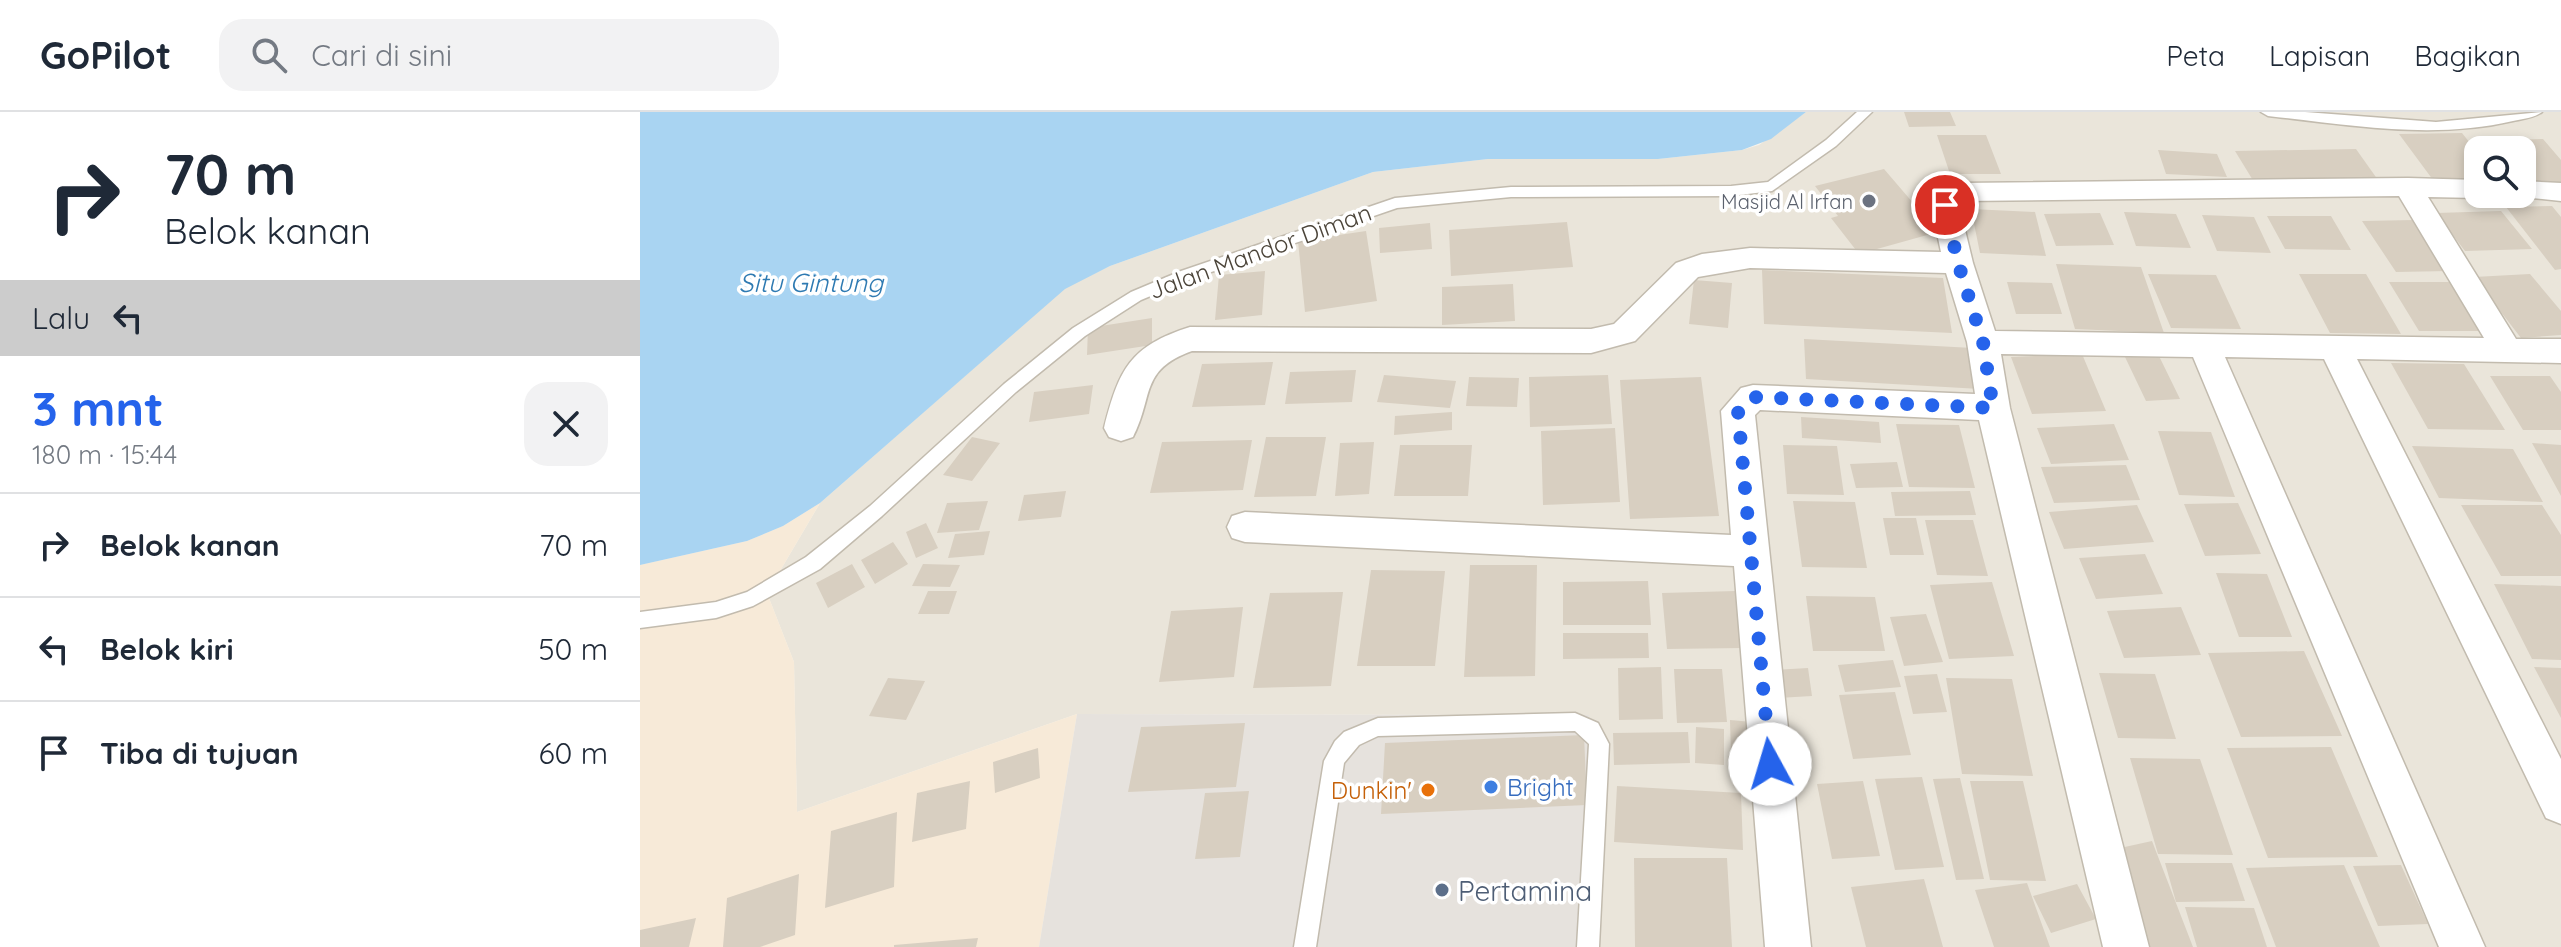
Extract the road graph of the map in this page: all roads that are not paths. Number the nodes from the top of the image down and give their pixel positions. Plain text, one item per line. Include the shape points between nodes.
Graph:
1 (1865, 112) edge
2 (2268, 112) edge
3 (2535, 112) edge
4 (2408, 187) junction
5 (2464, 189) edge
6 (2536, 191) edge
7 (2561, 192) edge
8 (1958, 263) junction
9 (1983, 342) junction
10 (2203, 344) junction
11 (2334, 346) junction
12 (2507, 350) junction
13 (2561, 351) edge
14 (1993, 408) junction
15 (1121, 428) dead end
16 (1245, 527) dead end
17 (1750, 551) junction
18 (640, 620) edge
19 (2561, 803) edge
20 (1305, 947) edge
21 (1588, 947) edge
22 (1788, 947) edge
23 (2126, 947) edge
24 (2462, 947) edge

1 - 18 lane, Jalan Mandor Diman via 1772,186 1731,191 1511,192 1395,203 1148,291 1079,332 1010,388 813,563 753,598 716,610
2 - 3 lane via 2421,127 2498,123
4 - 5 street
4 - 8 street via 1961,192 1949,196 1945,205
4 - 12 street
6 - 7 street
8 - 9 street
8 - 15 street via 1750,258 1702,264 1687,270 1624,333 1591,341 1190,339 1150,358 1134,377
9 - 10 street
9 - 14 street
10 - 11 street
10 - 24 street
11 - 12 street
11 - 19 street
12 - 13 street
14 - 17 street via 1753,397 1738,411
14 - 23 street
16 - 17 street
17 - 22 street
20 - 21 lane via 1334,761 1341,745 1378,727 1575,722 1596,734 1599,744

